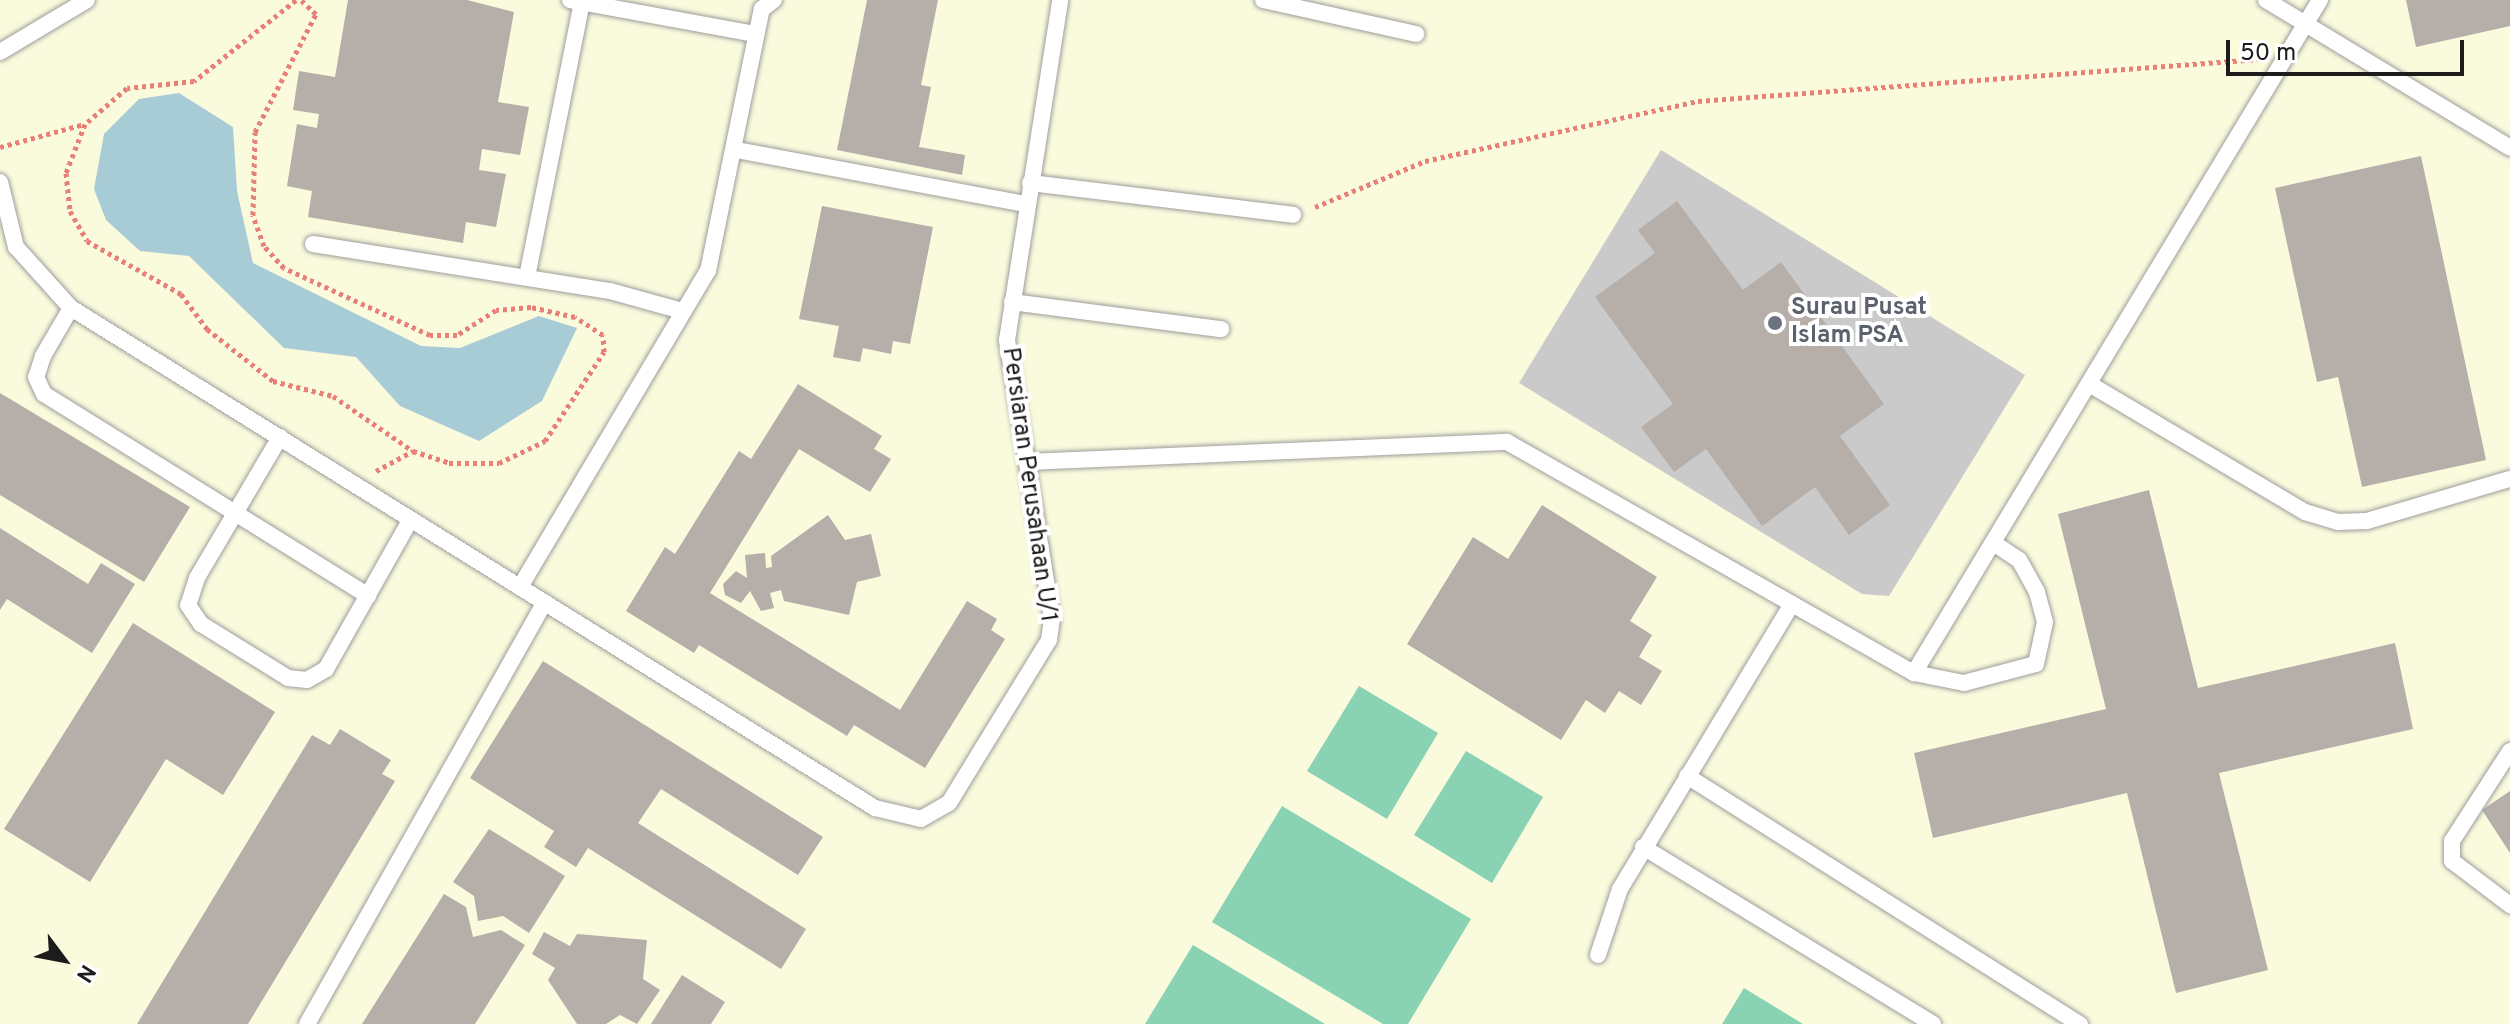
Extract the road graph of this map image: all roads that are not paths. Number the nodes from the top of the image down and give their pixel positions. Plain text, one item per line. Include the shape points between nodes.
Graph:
1 (87, 0) edge
2 (774, 0) edge
3 (1060, 0) edge
4 (1263, 0) edge
5 (2266, 0) edge
6 (2320, 0) edge
7 (576, 1) edge
8 (2304, 23) junction
9 (756, 34) junction
10 (1416, 34) dead end
11 (0, 52) edge
12 (2510, 148) edge
13 (737, 150) junction
14 (0, 182) edge
15 (1030, 183) junction
16 (1026, 204) junction
17 (1293, 215) road end
18 (313, 244) dead end
19 (527, 277) junction
20 (1012, 302) junction
21 (71, 308) junction
22 (682, 311) junction
23 (1221, 329) dead end
24 (2091, 385) junction
25 (280, 437) junction
26 (1028, 462) junction
27 (2510, 479) edge
28 (236, 511) junction
29 (411, 519) junction
30 (1995, 544) junction
31 (520, 587) junction
32 (368, 596) junction
33 (545, 602) junction
34 (1791, 605) junction
35 (1914, 673) junction
36 (2510, 751) edge
37 (1687, 776) junction
38 (1643, 847) junction
39 (2510, 905) edge
40 (1598, 955) dead end
41 (307, 1024) edge
42 (1933, 1024) edge
43 (2080, 1024) edge

1 - 11 lane
2 - 9 lane via 762,9
3 - 15 lane, Persiaran Perusahaan U/1
4 - 10 lane
5 - 8 lane
6 - 8 lane
7 - 9 lane
7 - 19 lane
8 - 12 lane
8 - 24 lane
9 - 13 lane
13 - 16 lane
13 - 22 lane via 708,271
14 - 21 lane via 16,247
15 - 16 lane, Persiaran Perusahaan U/1
15 - 17 lane
16 - 20 lane, Persiaran Perusahaan U/1
18 - 19 lane
19 - 22 lane
20 - 23 lane
20 - 26 lane, Persiaran Perusahaan U/1 via 1007,340
21 - 25 lane
21 - 28 lane via 36,377 44,394
22 - 31 lane
24 - 27 lane via 2305,512 2337,522 2367,521
24 - 30 lane
25 - 28 lane
25 - 29 lane
26 - 33 lane, Persiaran Perusahaan U/1 via 1049,640 949,803 921,819 875,808
26 - 34 lane via 1507,442
28 - 32 lane
28 - 32 lane via 188,605 201,624 288,678 307,680 326,669
29 - 31 lane
29 - 32 lane
30 - 35 lane
30 - 35 lane via 2019,560 2037,592 2045,622 2036,664 1964,683
31 - 33 lane
33 - 41 lane
34 - 35 lane
34 - 37 lane
36 - 39 lane via 2452,841 2452,861
37 - 38 lane
37 - 43 lane
38 - 40 lane
38 - 42 lane

